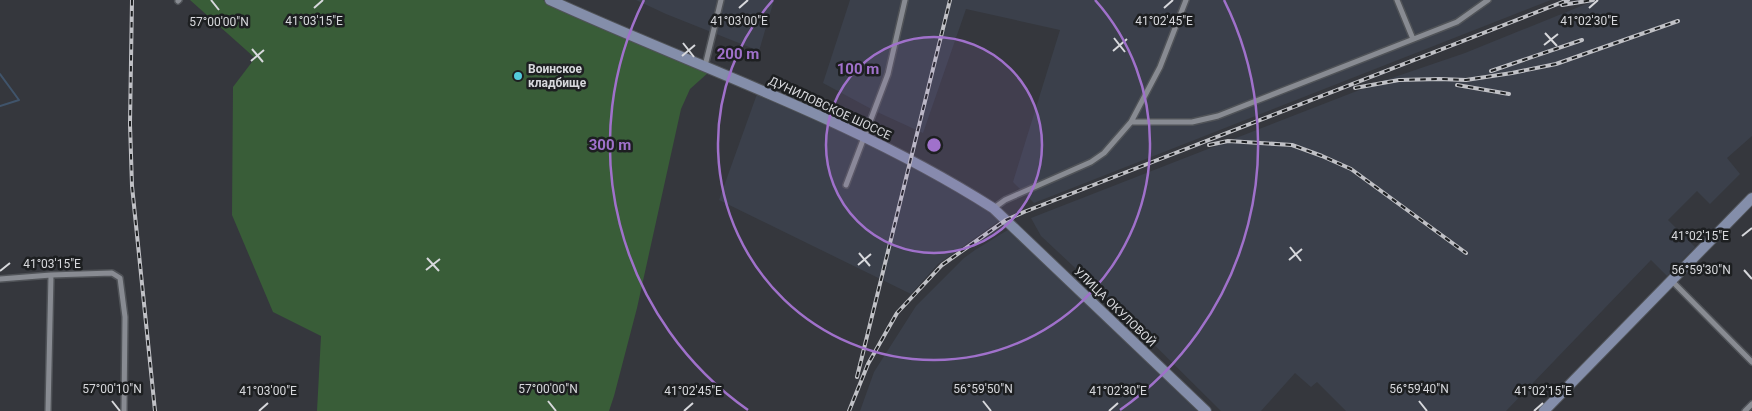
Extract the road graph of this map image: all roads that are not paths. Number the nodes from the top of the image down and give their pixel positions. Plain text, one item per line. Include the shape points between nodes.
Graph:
1 (550, 0) edge
2 (721, 0) edge
3 (905, 0) edge
4 (1186, 0) edge
5 (1397, 0) edge
6 (1488, 0) edge
7 (1413, 39) junction
8 (705, 66) junction
9 (1131, 122) junction
10 (863, 137) junction
11 (846, 186) dead end
12 (1752, 198) edge
13 (993, 208) junction
14 (1006, 220) joint
15 (50, 275) junction
16 (0, 280) edge
17 (1672, 281) junction
18 (1752, 362) edge
19 (1752, 404) edge
20 (48, 411) edge
21 (124, 411) edge
22 (1206, 411) edge
23 (1544, 411) edge
24 (1746, 411) edge

1 - 8 street, ДУНИЛОВСКОЕ ШОССЕ
2 - 8 street
3 - 10 street via 888,74
4 - 9 street via 1160,67
5 - 7 street
6 - 7 street via 1457,22
7 - 9 street via 1218,116 1192,122
8 - 10 street, ДУНИЛОВСКОЕ ШОССЕ
9 - 13 street via 1104,153 1091,162
10 - 11 street
10 - 13 street, ДУНИЛОВСКОЕ ШОССЕ via 939,175
12 - 17 street
13 - 14 street, ДУНИЛОВСКОЕ ШОССЕ
14 - 22 street, УЛИЦА ОКУЛОВОЙ
15 - 16 street
15 - 20 street
15 - 21 street via 112,274 120,278 125,317
17 - 18 street
17 - 23 street
19 - 24 street

